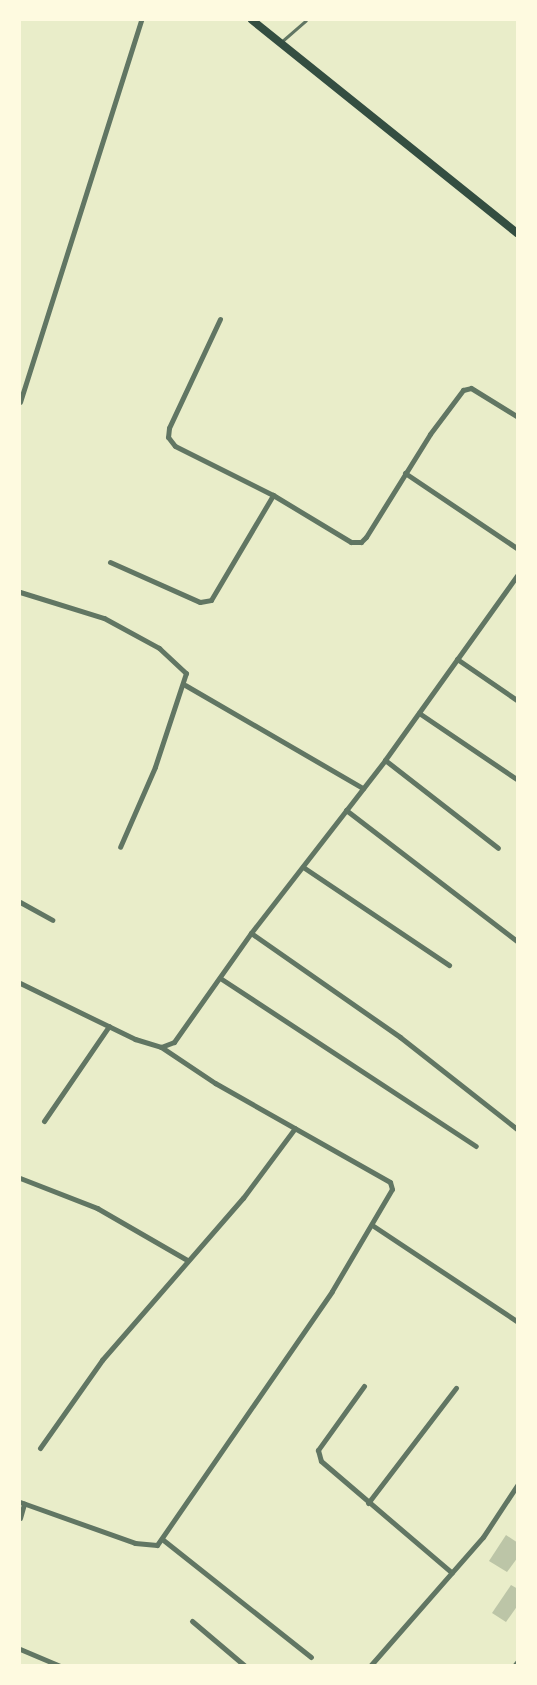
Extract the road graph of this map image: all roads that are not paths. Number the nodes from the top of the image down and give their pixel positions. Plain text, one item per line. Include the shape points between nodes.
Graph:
1 (141, 20) edge
2 (252, 20) edge
3 (306, 20) edge
4 (281, 42) junction
5 (518, 234) edge
6 (220, 319) dead end
7 (20, 402) edge
8 (518, 417) edge
9 (405, 473) junction
10 (273, 495) junction
11 (518, 549) edge
12 (110, 562) dead end
13 (518, 574) edge
14 (20, 592) edge
15 (457, 659) junction
16 (185, 685) junction
17 (518, 700) edge
18 (419, 713) junction
19 (385, 760) junction
20 (518, 780) edge
21 (363, 788) junction
22 (346, 810) junction
23 (120, 847) dead end
24 (498, 848) dead end
25 (303, 867) junction
26 (20, 902) edge
27 (52, 920) dead end
28 (251, 933) junction
29 (518, 942) edge
30 (449, 965) dead end
31 (220, 978) junction
32 (20, 983) edge
33 (109, 1026) junction
34 (161, 1047) junction
35 (44, 1121) dead end
36 (296, 1128) junction
37 (518, 1130) edge
38 (476, 1146) dead end
39 (20, 1178) edge
40 (372, 1225) junction
41 (187, 1260) junction
42 (518, 1322) edge
43 (364, 1386) dead end
44 (456, 1388) dead end
45 (39, 1448) dead end
46 (518, 1484) edge
47 (22, 1503) edge
48 (368, 1503) junction
49 (20, 1518) edge
50 (162, 1539) junction
51 (452, 1573) junction
52 (192, 1621) dead end
53 (20, 1649) edge
54 (311, 1657) dead end
55 (518, 1661) edge
56 (60, 1665) edge
57 (245, 1665) edge
58 (370, 1665) edge
59 (514, 1665) edge

1 - 7 street
2 - 4 main road
3 - 4 lane
4 - 5 main road
6 - 10 street via 168,437 175,446
8 - 9 street via 466,388
9 - 10 street via 361,542 343,539
9 - 11 street
10 - 12 street via 212,600 200,602
13 - 15 street
14 - 16 street via 80,608 159,648 183,667
15 - 17 street
15 - 18 street
16 - 21 street
16 - 23 street
18 - 19 street
18 - 20 street
19 - 21 street
19 - 24 street
21 - 22 street
22 - 25 street
22 - 29 street
25 - 28 street
25 - 30 street
26 - 27 street
28 - 31 street
28 - 37 street via 400,1037
31 - 34 street via 174,1042
31 - 38 street
32 - 33 street
33 - 34 street
33 - 35 street
34 - 36 street via 215,1083
36 - 40 street via 390,1182 389,1198
36 - 41 street via 243,1198
39 - 41 street via 97,1208
40 - 42 street
40 - 50 street via 273,1381
41 - 45 street via 102,1360
43 - 48 street via 318,1450 321,1461
44 - 48 street
46 - 51 street
47 - 49 street
47 - 50 street via 135,1544 149,1546
48 - 51 street
50 - 54 street
51 - 58 street
52 - 57 street
53 - 56 street
55 - 59 street

